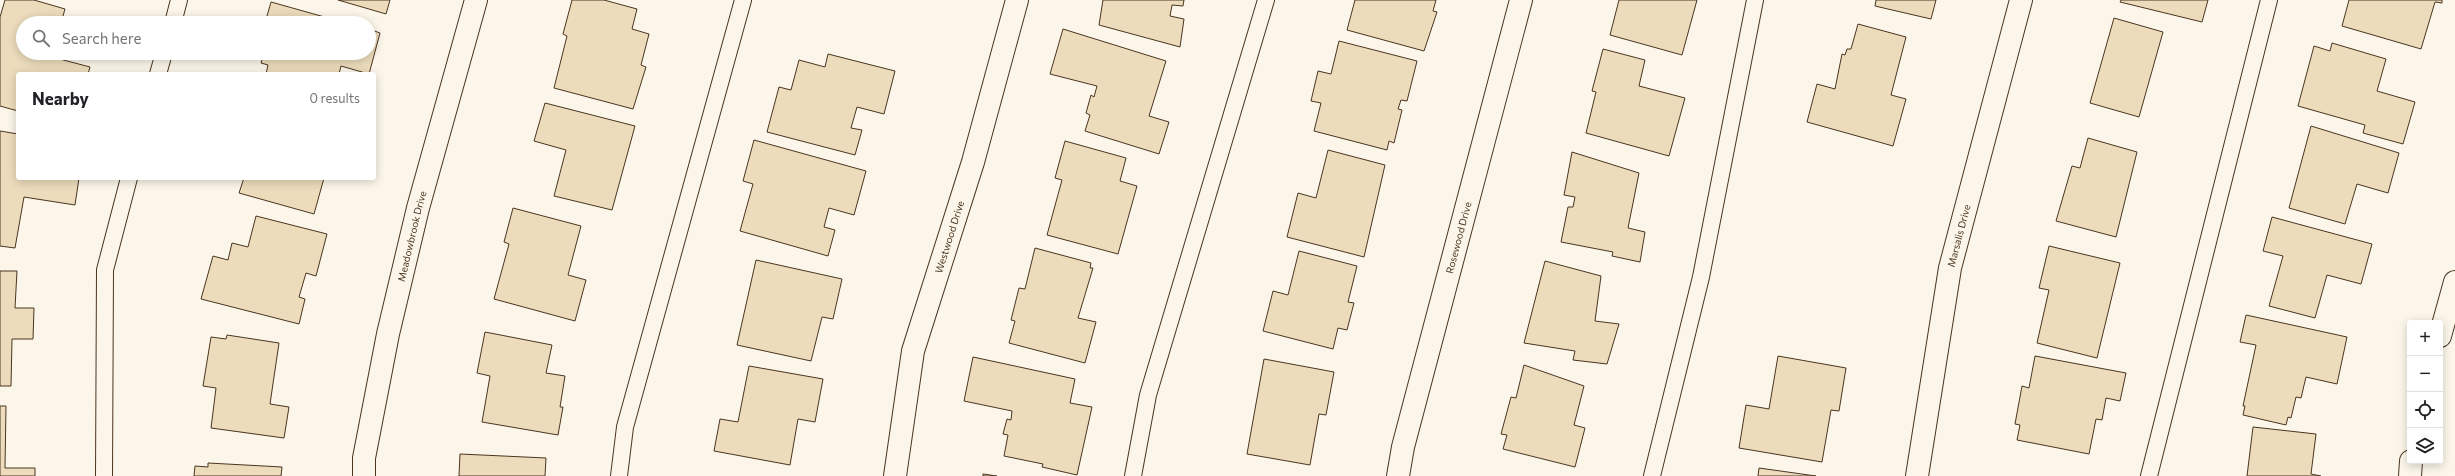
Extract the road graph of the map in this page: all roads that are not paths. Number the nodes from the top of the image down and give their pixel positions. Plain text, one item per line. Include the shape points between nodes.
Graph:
1 (179, 0) edge
2 (476, 0) edge
3 (743, 0) edge
4 (1017, 0) edge
5 (1266, 0) edge
6 (1521, 0) edge
7 (1755, 0) edge
8 (2021, 0) edge
9 (2269, 0) edge
10 (175, 16) edge
11 (162, 60) edge
12 (159, 72) edge
13 (128, 180) edge
14 (2455, 282) edge
15 (2443, 325) edge
16 (2411, 464) edge
17 (104, 476) edge
18 (364, 476) edge
19 (619, 476) edge
20 (895, 476) edge
21 (1133, 476) edge
22 (1398, 476) edge
23 (1652, 476) edge
24 (1917, 476) edge
25 (2149, 476) edge
26 (2410, 476) edge

1 - 10 lane
2 - 18 street, Meadowbrook Drive via 418,208 393,312 364,458
3 - 19 lane via 625,426
4 - 20 street, Westwood Drive via 973,162 913,351
5 - 21 lane via 1148,395
6 - 22 street, Rosewood Drive via 1403,447
7 - 23 lane via 1701,277
8 - 24 street, Marsalis Drive via 1950,268
9 - 25 lane
11 - 12 lane
13 - 17 lane via 105,270
14 - 15 street
16 - 26 street

